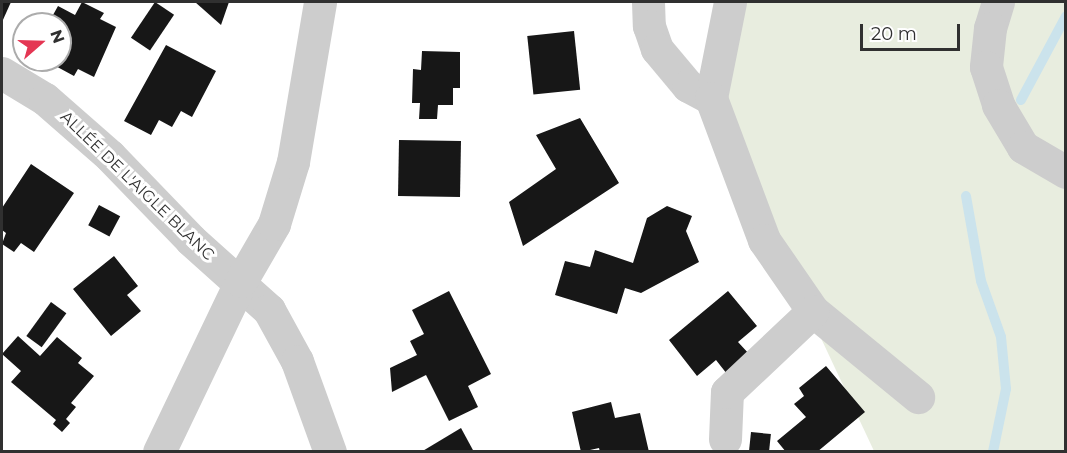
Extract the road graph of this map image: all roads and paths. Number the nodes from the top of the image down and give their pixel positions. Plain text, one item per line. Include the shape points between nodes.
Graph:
1 (320, 2) edge
2 (648, 2) edge
3 (730, 2) edge
4 (998, 2) edge
5 (2, 73) edge
6 (711, 98) junction
7 (1065, 172) edge
8 (241, 281) junction
9 (813, 311) junction
10 (918, 398) dead end
11 (725, 439) dead end
12 (159, 452) edge
13 (330, 452) edge

1 - 8 street via 293,162 274,224
2 - 6 street via 649,26 657,50 688,86
3 - 6 street
4 - 7 street via 990,28 986,67 998,105 1023,147
5 - 8 street, ALLÉE DE L'AIGLE BLANC via 45,99 110,156 191,240
6 - 9 street via 764,240
8 - 12 street
8 - 13 street, ALLÉE DE L'AIGLE BLANC via 269,310 285,335
9 - 10 street
9 - 11 street via 727,392

